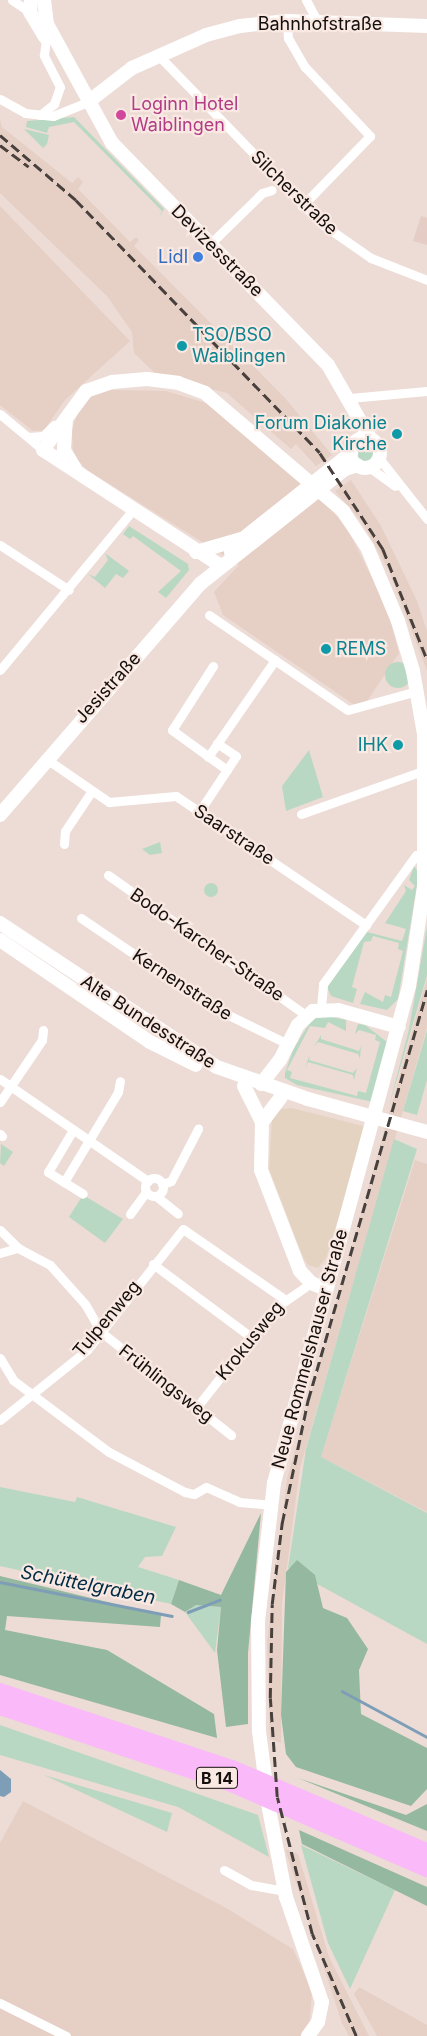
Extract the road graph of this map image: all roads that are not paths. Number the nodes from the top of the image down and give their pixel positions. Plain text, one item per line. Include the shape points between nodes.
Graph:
1 (12, 0) edge
2 (306, 0) edge
3 (37, 3) edge
4 (287, 21) junction
5 (317, 21) junction
6 (427, 26) edge
7 (46, 39) junction
8 (160, 57) junction
9 (0, 99) edge
10 (88, 102) junction
11 (40, 115) junction
12 (272, 190) dead end
13 (302, 206) junction
14 (210, 244) junction
15 (427, 280) edge
16 (427, 391) edge
17 (350, 398) junction
18 (0, 414) edge
19 (66, 417) junction
20 (28, 437) junction
21 (364, 439) junction
22 (46, 452) junction
23 (364, 461) junction
24 (89, 482) junction
25 (403, 491) junction
26 (132, 511) junction
27 (427, 519) edge
28 (244, 538) junction
29 (0, 545) edge
30 (196, 552) junction
31 (221, 566) junction
32 (68, 590) junction
33 (209, 615) dead end
34 (275, 660) junction
35 (213, 666) dead end
36 (0, 670) edge
37 (417, 691) junction
38 (217, 743) junction
39 (208, 756) junction
40 (45, 758) junction
41 (227, 770) junction
42 (426, 770) junction
43 (92, 792) junction
44 (199, 812) junction
45 (301, 814) dead end
46 (0, 815) edge
47 (64, 844) dead end
48 (416, 854) dead end
49 (108, 875) dead end
50 (81, 918) dead end
51 (0, 923) edge
52 (366, 925) junction
53 (0, 940) edge
54 (321, 1008) junction
55 (306, 1015) junction
56 (399, 1027) junction
57 (43, 1030) dead end
58 (288, 1044) junction
59 (280, 1060) junction
60 (0, 1079) edge
61 (120, 1081) dead end
62 (261, 1084) junction
63 (11, 1086) junction
64 (244, 1086) junction
65 (282, 1093) junction
66 (0, 1102) edge
67 (262, 1122) junction
68 (198, 1129) dead end
69 (73, 1130) junction
70 (427, 1132) edge
71 (89, 1141) junction
72 (148, 1181) junction
73 (64, 1182) junction
74 (162, 1184) junction
75 (146, 1192) junction
76 (83, 1194) dead end
77 (156, 1196) junction
78 (130, 1214) dead end
79 (178, 1214) dead end
80 (0, 1230) edge
81 (18, 1248) junction
82 (0, 1253) edge
83 (155, 1265) junction
84 (311, 1283) junction
85 (326, 1289) junction
86 (284, 1299) junction
87 (101, 1332) junction
88 (251, 1337) junction
89 (0, 1358) edge
90 (32, 1393) junction
91 (196, 1408) junction
92 (0, 1420) edge
93 (231, 1435) dead end
94 (271, 1505) junction
95 (0, 1692) edge
96 (0, 1706) edge
97 (427, 1852) edge
98 (427, 1868) edge
99 (224, 1870) dead end
100 (285, 1890) junction
101 (0, 2003) edge
102 (66, 2036) edge
103 (308, 2036) edge

1 - 3 street
2 - 5 street
3 - 7 street
3 - 10 street
4 - 5 street, Bahnhofstraße
4 - 8 street, Bahnhofstraße via 206,34
4 - 13 street via 288,38 305,67 370,136
5 - 6 street, Bahnhofstraße
7 - 10 street
7 - 11 street via 44,55 60,87 54,104
8 - 10 street, Bahnhofstraße via 132,68
8 - 13 street, Silcherstraße
9 - 11 street, Bahnhofstraße via 26,113
10 - 11 street, Bahnhofstraße via 53,116
10 - 14 street, Devizesstraße via 112,143
12 - 14 street via 262,193
13 - 15 street, Silcherstraße via 360,251
14 - 17 street, Devizesstraße via 328,365
16 - 17 street
17 - 21 street, Devizesstraße
18 - 20 street
19 - 20 street via 46,434
19 - 22 street, Neue Rommelshauser Straße
19 - 24 street via 65,456
19 - 37 street, Neue Rommelshauser Straße via 99,385 129,380 178,383 229,409 348,517 371,555 404,640
20 - 22 street
21 - 23 street
21 - 23 street, Devizesstraße via 379,446
22 - 24 street
23 - 25 street
23 - 25 street
23 - 28 street, Jesistraße
23 - 31 street, Jesistraße via 345,469
24 - 26 street
25 - 27 street
26 - 30 street
26 - 32 street
28 - 30 street
28 - 31 street, Jesistraße
29 - 32 street
30 - 31 street
31 - 40 street, Jesistraße
32 - 36 street
33 - 34 street
34 - 37 street via 348,710
34 - 38 street
35 - 39 street via 172,730
37 - 42 street, Neue Rommelshauser Straße
38 - 39 street
38 - 41 street via 236,756
39 - 41 street
40 - 43 street, Saarstraße
40 - 46 street, Jesistraße
41 - 44 street
42 - 45 street
42 - 56 street, Neue Rommelshauser Straße via 424,887
43 - 44 street, Saarstraße via 114,802 171,794
43 - 47 street via 64,831
44 - 52 street, Saarstraße
48 - 52 street
49 - 55 street, Bodo-Karcher-Straße
50 - 58 street, Kernenstraße via 212,1007
51 - 62 street, Alte Bundesstraße via 176,1044 217,1067
52 - 54 street via 323,984
53 - 64 street, Alte Bundesstraße via 150,1042
54 - 55 street
54 - 56 street
55 - 58 street
56 - 85 street, Neue Rommelshauser Straße
57 - 63 street via 42,1040
58 - 59 street
59 - 62 street
59 - 65 street
60 - 63 street
61 - 71 street
62 - 65 street, Alte Bundesstraße
63 - 66 street
63 - 69 street
64 - 65 street, Alte Bundesstraße
64 - 67 street via 255,1100
65 - 67 street
65 - 70 street, Alte Bundesstraße
67 - 84 street via 261,1170 294,1257
68 - 74 street via 171,1181
69 - 71 street
69 - 73 street via 48,1172
71 - 72 street
71 - 73 street
72 - 74 street via 156,1179
72 - 75 street
73 - 76 street
74 - 77 street
75 - 77 street
75 - 78 street
77 - 79 street
80 - 81 street
81 - 82 street
81 - 87 street via 50,1265 85,1304
83 - 86 street, Tulpenweg via 183,1229
83 - 87 street, Tulpenweg
83 - 88 street
84 - 85 street
84 - 86 street, Krokusweg
85 - 94 street, Neue Rommelshauser Straße
86 - 88 street, Krokusweg
87 - 90 street, Tulpenweg via 87,1350
87 - 91 street, Frühlingsweg
88 - 91 street, Krokusweg
89 - 90 street via 13,1380
90 - 92 street, Tulpenweg
90 - 94 street via 109,1452 182,1491 194,1494 206,1487 239,1502
91 - 93 street, Frühlingsweg
94 - 100 street, Neue Rommelshauser Straße via 258,1622 260,1740
95 - 97 highway, B 14 via 232,1769
96 - 98 highway, B 14 via 229,1782
99 - 100 street via 251,1885
100 - 103 street, Neue Rommelshauser Straße via 322,2002 318,2022
101 - 102 street

